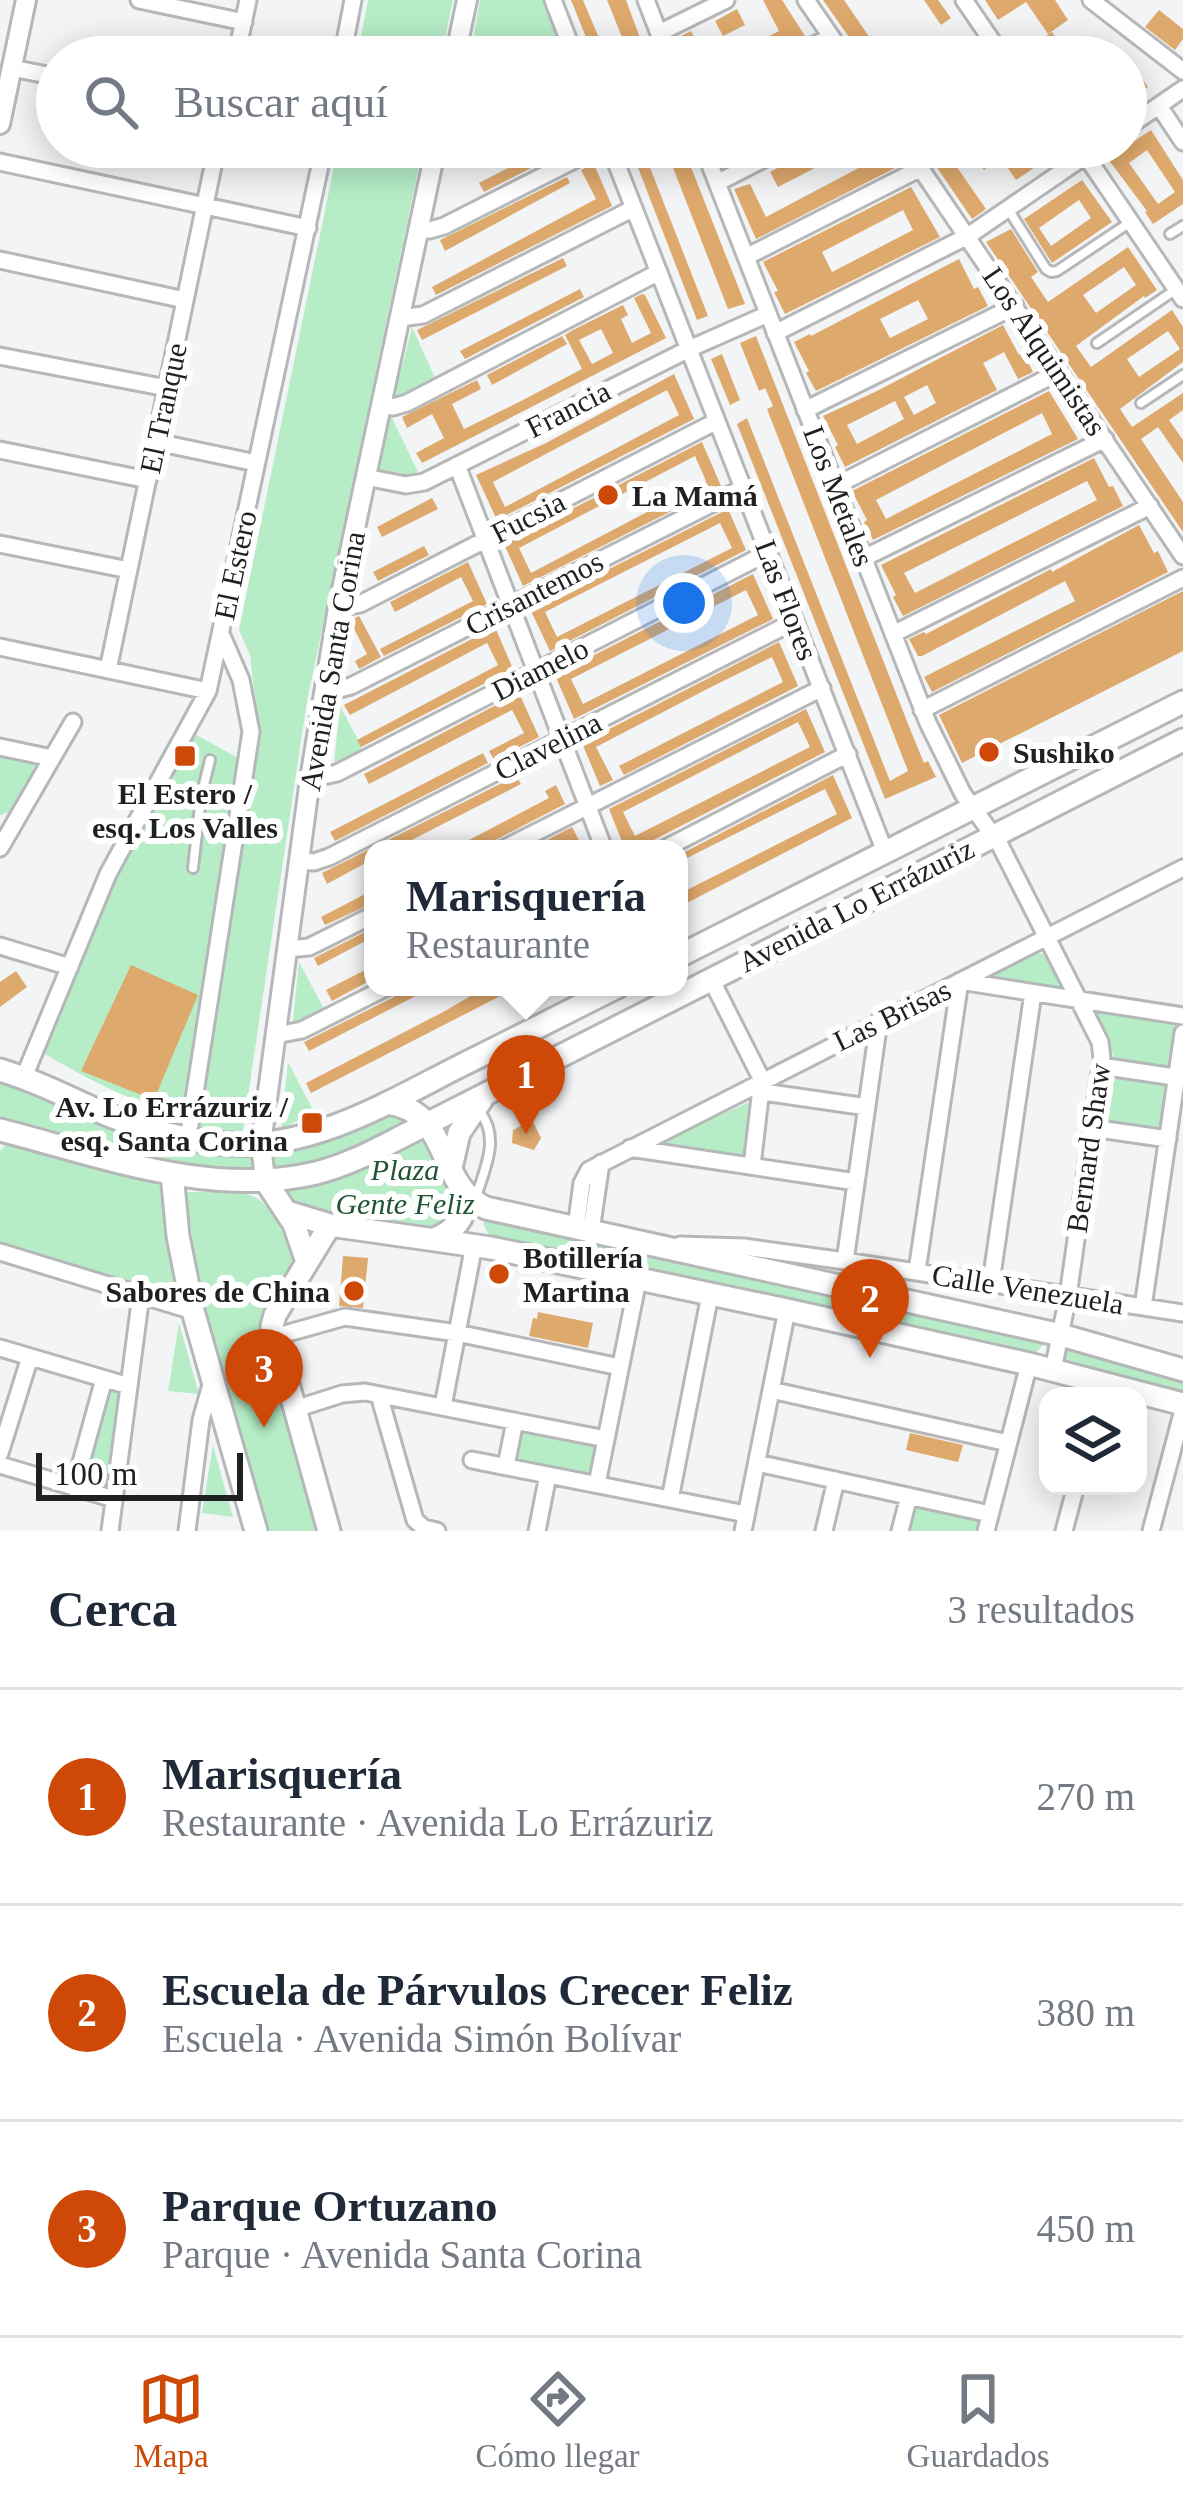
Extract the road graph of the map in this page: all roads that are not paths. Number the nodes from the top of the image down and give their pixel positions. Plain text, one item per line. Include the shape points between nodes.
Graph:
1 (26, 0) edge
2 (139, 0) edge
3 (248, 0) edge
4 (467, 0) edge
5 (553, 0) edge
6 (646, 0) edge
7 (726, 0) edge
8 (806, 0) edge
9 (964, 0) edge
10 (349, 1) edge
11 (1097, 2) edge
12 (244, 22) junction
13 (658, 33) junction
14 (241, 36) edge
15 (345, 36) edge
16 (459, 36) edge
17 (567, 36) edge
18 (659, 36) edge
19 (830, 36) edge
20 (989, 36) edge
21 (1139, 36) edge
22 (1147, 42) edge
23 (12, 68) junction
24 (1183, 71) edge
25 (36, 73) edge
26 (1183, 89) edge
27 (1159, 106) junction
28 (1147, 114) edge
29 (0, 124) edge
30 (1183, 142) edge
31 (0, 162) edge
32 (213, 168) edge
33 (320, 168) edge
34 (431, 168) edge
35 (559, 168) edge
36 (618, 168) edge
37 (711, 168) edge
38 (746, 168) edge
39 (921, 168) joint
40 (1067, 168) edge
41 (1095, 168) edge
42 (717, 183) junction
43 (205, 206) junction
44 (634, 208) junction
45 (1007, 208) junction
46 (1130, 222) junction
47 (1183, 226) edge
48 (308, 228) junction
49 (417, 230) junction
50 (1170, 234) dead end
51 (968, 236) junction
52 (746, 257) junction
53 (0, 260) edge
54 (659, 272) junction
55 (1180, 294) edge
56 (185, 301) junction
57 (1015, 306) junction
58 (768, 314) junction
59 (400, 318) junction
60 (776, 333) junction
61 (1097, 343) dead end
62 (689, 349) junction
63 (0, 356) edge
64 (1059, 372) junction
65 (1183, 375) edge
66 (167, 388) junction
67 (1141, 403) dead end
68 (382, 405) junction
69 (806, 410) junction
70 (717, 421) junction
71 (1105, 440) junction
72 (156, 442) junction
73 (0, 450) edge
74 (256, 463) junction
75 (457, 465) junction
76 (365, 477) junction
77 (148, 480) junction
78 (835, 486) junction
79 (743, 488) junction
80 (1150, 506) junction
81 (486, 539) junction
82 (0, 544) edge
83 (769, 552) junction
84 (1183, 556) edge
85 (864, 558) junction
86 (129, 570) junction
87 (1183, 578) edge
88 (510, 605) junction
89 (338, 608) junction
90 (795, 621) junction
91 (221, 633) junction
92 (893, 634) junction
93 (0, 647) edge
94 (109, 670) junction
95 (536, 671) junction
96 (822, 688) junction
97 (208, 691) junction
98 (324, 693) junction
99 (1183, 702) edge
100 (922, 710) junction
101 (73, 722) dead end
102 (563, 739) junction
103 (1183, 740) edge
104 (0, 747) edge
105 (848, 754) junction
106 (52, 758) junction
107 (210, 760) dead end
108 (310, 779) junction
109 (201, 797) junction
110 (241, 805) junction
111 (588, 806) junction
112 (973, 808) junction
113 (5, 830) edge
114 (994, 836) junction
115 (521, 840) edge
116 (601, 840) edge
117 (681, 840) edge
118 (0, 848) edge
119 (885, 851) junction
120 (299, 861) junction
121 (193, 868) dead end
122 (1183, 868) edge
123 (364, 920) edge
124 (1047, 937) junction
125 (0, 946) edge
126 (286, 949) junction
127 (688, 951) edge
128 (70, 967) junction
129 (711, 979) junction
130 (960, 982) junction
131 (688, 986) edge
132 (1034, 993) junction
133 (369, 996) edge
134 (599, 996) edge
135 (659, 996) edge
136 (1080, 1000) junction
137 (1183, 1016) edge
138 (879, 1021) junction
139 (1183, 1033) edge
140 (276, 1035) junction
141 (1101, 1066) junction
142 (0, 1070) edge
143 (24, 1077) junction
144 (1180, 1077) edge
145 (763, 1086) junction
146 (481, 1100) junction
147 (387, 1103) junction
148 (867, 1107) junction
149 (428, 1124) junction
150 (190, 1125) dead end
151 (1092, 1128) junction
152 (0, 1130) edge
153 (1168, 1139) junction
154 (252, 1145) junction
155 (630, 1148) junction
156 (752, 1166) junction
157 (451, 1168) junction
158 (172, 1174) junction
159 (265, 1180) junction
160 (856, 1183) junction
161 (476, 1203) junction
162 (286, 1212) junction
163 (329, 1225) junction
164 (584, 1230) junction
165 (434, 1239) junction
166 (659, 1246) junction
167 (482, 1247) junction
168 (0, 1252) edge
169 (845, 1261) junction
170 (308, 1262) junction
171 (917, 1271) junction
172 (638, 1280) junction
173 (991, 1282) junction
174 (140, 1295) junction
175 (710, 1295) junction
176 (1068, 1296) junction
177 (1143, 1307) junction
178 (787, 1310) junction
179 (193, 1311) junction
180 (1183, 1313) edge
181 (457, 1334) junction
182 (1061, 1334) junction
183 (274, 1337) junction
184 (0, 1348) edge
185 (30, 1357) junction
186 (1029, 1364) junction
187 (620, 1367) junction
188 (1053, 1370) junction
189 (1183, 1370) edge
190 (104, 1379) junction
191 (212, 1381) junction
192 (129, 1386) junction
193 (1096, 1387) edge
194 (771, 1390) junction
195 (379, 1395) junction
196 (1147, 1399) edge
197 (443, 1406) junction
198 (1183, 1407) edge
199 (295, 1409) junction
200 (515, 1420) junction
201 (606, 1439) junction
202 (1008, 1443) junction
203 (0, 1453) edge
204 (472, 1460) dead end
205 (757, 1463) junction
206 (0, 1466) edge
207 (506, 1466) junction
208 (548, 1474) junction
209 (836, 1480) junction
210 (597, 1484) junction
211 (74, 1488) junction
212 (1074, 1495) edge
213 (908, 1496) junction
214 (114, 1499) junction
215 (670, 1499) junction
216 (745, 1522) edge
217 (988, 1522) edge
218 (110, 1531) edge
219 (187, 1531) edge
220 (256, 1531) edge
221 (329, 1531) edge
222 (437, 1531) edge
223 (537, 1531) edge
224 (824, 1531) edge
225 (900, 1531) edge
226 (1064, 1531) edge
227 (1151, 1531) edge

1 - 23 street
2 - 12 street
3 - 12 street
4 - 16 street
5 - 17 street
6 - 13 street
7 - 13 street
8 - 19 street
9 - 20 street
10 - 15 street
11 - 21 street
12 - 14 street
13 - 18 street
22 - 24 street
23 - 25 street
23 - 29 street
26 - 27 street
27 - 28 street
27 - 30 street
31 - 43 street
32 - 43 street, El Tranque
33 - 48 street, El Estero
34 - 49 street, Avenida Santa Corina
35 - 49 street via 444,226
36 - 44 street, Las Flores
37 - 42 street, Los Metales
38 - 42 street
39 - 51 street, Los Alquimistas
39 - 52 street
40 - 45 street
41 - 46 street
42 - 52 street, Los Metales
43 - 48 street
43 - 56 street, El Tranque
44 - 54 street, Las Flores
44 - 59 street via 423,315
45 - 46 lane via 1051,272
45 - 51 street
46 - 55 street
47 - 50 lane
48 - 74 street, El Estero
49 - 59 street, Avenida Santa Corina
51 - 57 street, Los Alquimistas
51 - 60 street
52 - 58 street, Los Metales
53 - 56 street
54 - 62 street, Las Flores
54 - 68 street via 407,403
55 - 61 lane
56 - 66 street, El Tranque
57 - 64 street, Los Alquimistas
57 - 69 street
58 - 60 street, Los Metales
58 - 62 street, Francia
59 - 68 street, Avenida Santa Corina
60 - 69 street, Los Metales
62 - 70 street, Las Flores
62 - 75 street, Francia
63 - 66 street
64 - 71 street, Los Alquimistas
64 - 78 street
65 - 67 lane
66 - 72 street, El Tranque
68 - 76 street, Avenida Santa Corina
69 - 78 street, Los Metales
70 - 79 street, Las Flores
70 - 81 street, Fucsia
71 - 80 street, Los Alquimistas
71 - 85 street
72 - 74 street
72 - 77 street, El Tranque
73 - 77 street
74 - 91 street, El Estero
75 - 76 street, Francia via 415,484
75 - 81 street
76 - 89 street, Avenida Santa Corina
77 - 86 street, El Tranque
78 - 85 street, Los Metales
79 - 83 street, Las Flores
79 - 88 street, Crisantemos
80 - 84 street, Los Alquimistas
80 - 92 street
81 - 88 street
81 - 89 street, Fucsia
82 - 86 street
83 - 90 street, Las Flores
83 - 95 street, Diamelo
85 - 92 street, Los Metales
86 - 94 street, El Tranque
87 - 100 street
88 - 95 street
88 - 98 street, Crisantemos
89 - 98 street, Avenida Santa Corina
90 - 96 street, Las Flores
90 - 102 street, Clavelina
91 - 97 street
91 - 110 street, El Estero via 251,732
92 - 100 street, Los Metales
93 - 94 street
94 - 97 street
95 - 102 street
95 - 108 street, Diamelo via 337,773
96 - 105 street, Las Flores
96 - 111 street
97 - 128 street via 108,874
98 - 108 street, Avenida Santa Corina
99 - 112 main road, Avenida Lo Errázuriz
100 - 112 street, Los Metales
101 - 106 street
102 - 111 street
102 - 120 street, Clavelina via 328,857
103 - 114 main road, Avenida Lo Errázuriz
104 - 106 street
105 - 117 street
105 - 119 street, Las Flores
106 - 113 street
107 - 109 lane
108 - 120 street, Avenida Santa Corina
109 - 110 lane
109 - 121 lane
110 - 150 street, El Estero
111 - 115 street
111 - 116 street
112 - 114 street, Los Metales
112 - 119 main road, Avenida Lo Errázuriz
113 - 118 street
114 - 124 street, Los Metales
114 - 129 main road, Avenida Lo Errázuriz
119 - 127 main road, Avenida Lo Errázuriz
120 - 126 street, Avenida Santa Corina
122 - 124 street, Las Brisas
123 - 126 street via 309,947
124 - 130 street, Las Brisas
124 - 136 street, Bernard Shaw
125 - 128 street
126 - 140 street, Avenida Santa Corina
128 - 143 street
129 - 131 main road, Avenida Lo Errázuriz
129 - 145 street
130 - 132 street
130 - 138 street, Las Brisas
130 - 171 street
132 - 136 street
132 - 173 street
133 - 140 street
134 - 147 main road
135 - 146 main road, Avenida Lo Errázuriz
136 - 137 street
136 - 141 street, Bernard Shaw via 1100,1042
138 - 145 street, Las Brisas
138 - 148 street
139 - 144 street
140 - 154 street, Avenida Santa Corina
141 - 144 street
141 - 151 street, Bernard Shaw
142 - 143 main road
143 - 154 main road via 135,1124
144 - 153 street
145 - 148 street
145 - 155 street, Las Brisas
145 - 156 street
146 - 149 main road, Avenida Lo Errázuriz
146 - 157 main road via 459,1133
146 - 161 lane via 492,1143
147 - 149 main road
147 - 154 main road via 312,1134
148 - 160 street
149 - 157 main road
149 - 159 main road, Avenida Lo Errázuriz via 336,1166
151 - 153 street
151 - 176 street, Bernard Shaw
152 - 158 main road, Avenida Lo Errázuriz
153 - 177 street
154 - 159 street, Avenida Santa Corina
155 - 156 street
155 - 164 street, Las Brisas via 601,1163
156 - 160 street
157 - 161 main road
158 - 159 main road, Avenida Lo Errázuriz
158 - 179 main road
159 - 162 main road
160 - 169 street
161 - 164 main road
161 - 165 main road
161 - 167 main road
162 - 163 main road
162 - 170 main road
163 - 165 main road
163 - 170 main road
164 - 166 main road
165 - 167 main road
166 - 169 street, Calle Venezuela
166 - 182 main road
167 - 172 main road
167 - 181 street
168 - 174 street
169 - 171 street, Calle Venezuela
170 - 183 main road via 273,1320
171 - 173 street, Calle Venezuela
172 - 175 main road
172 - 187 street
173 - 176 street, Calle Venezuela
174 - 179 street
174 - 192 street
175 - 178 main road
175 - 215 street
176 - 177 street, Calle Venezuela
176 - 182 street, Bernard Shaw
177 - 180 street, Calle Venezuela
178 - 186 main road
178 - 194 street
179 - 191 main road
181 - 183 street via 345,1317
181 - 187 street
181 - 197 street
182 - 188 street, Bernard Shaw
182 - 189 main road
183 - 199 main road
184 - 185 street
185 - 190 street
185 - 203 street
186 - 188 main road
186 - 202 street
187 - 201 street
188 - 193 main road
190 - 192 street
190 - 211 street
191 - 219 street
191 - 220 main road
192 - 214 street
194 - 202 street
194 - 205 street
195 - 197 street
195 - 199 street via 349,1393
195 - 222 street via 415,1520
196 - 198 main road
197 - 200 street
198 - 227 street
199 - 221 main road
200 - 201 street
200 - 207 street
201 - 210 street
202 - 217 street
204 - 207 street
205 - 209 street
205 - 216 street
206 - 211 street
207 - 208 street
208 - 210 street
208 - 223 street
209 - 213 street
209 - 224 street
210 - 215 street
211 - 214 street
212 - 226 street
213 - 217 street
213 - 225 street
214 - 218 street
215 - 216 street

